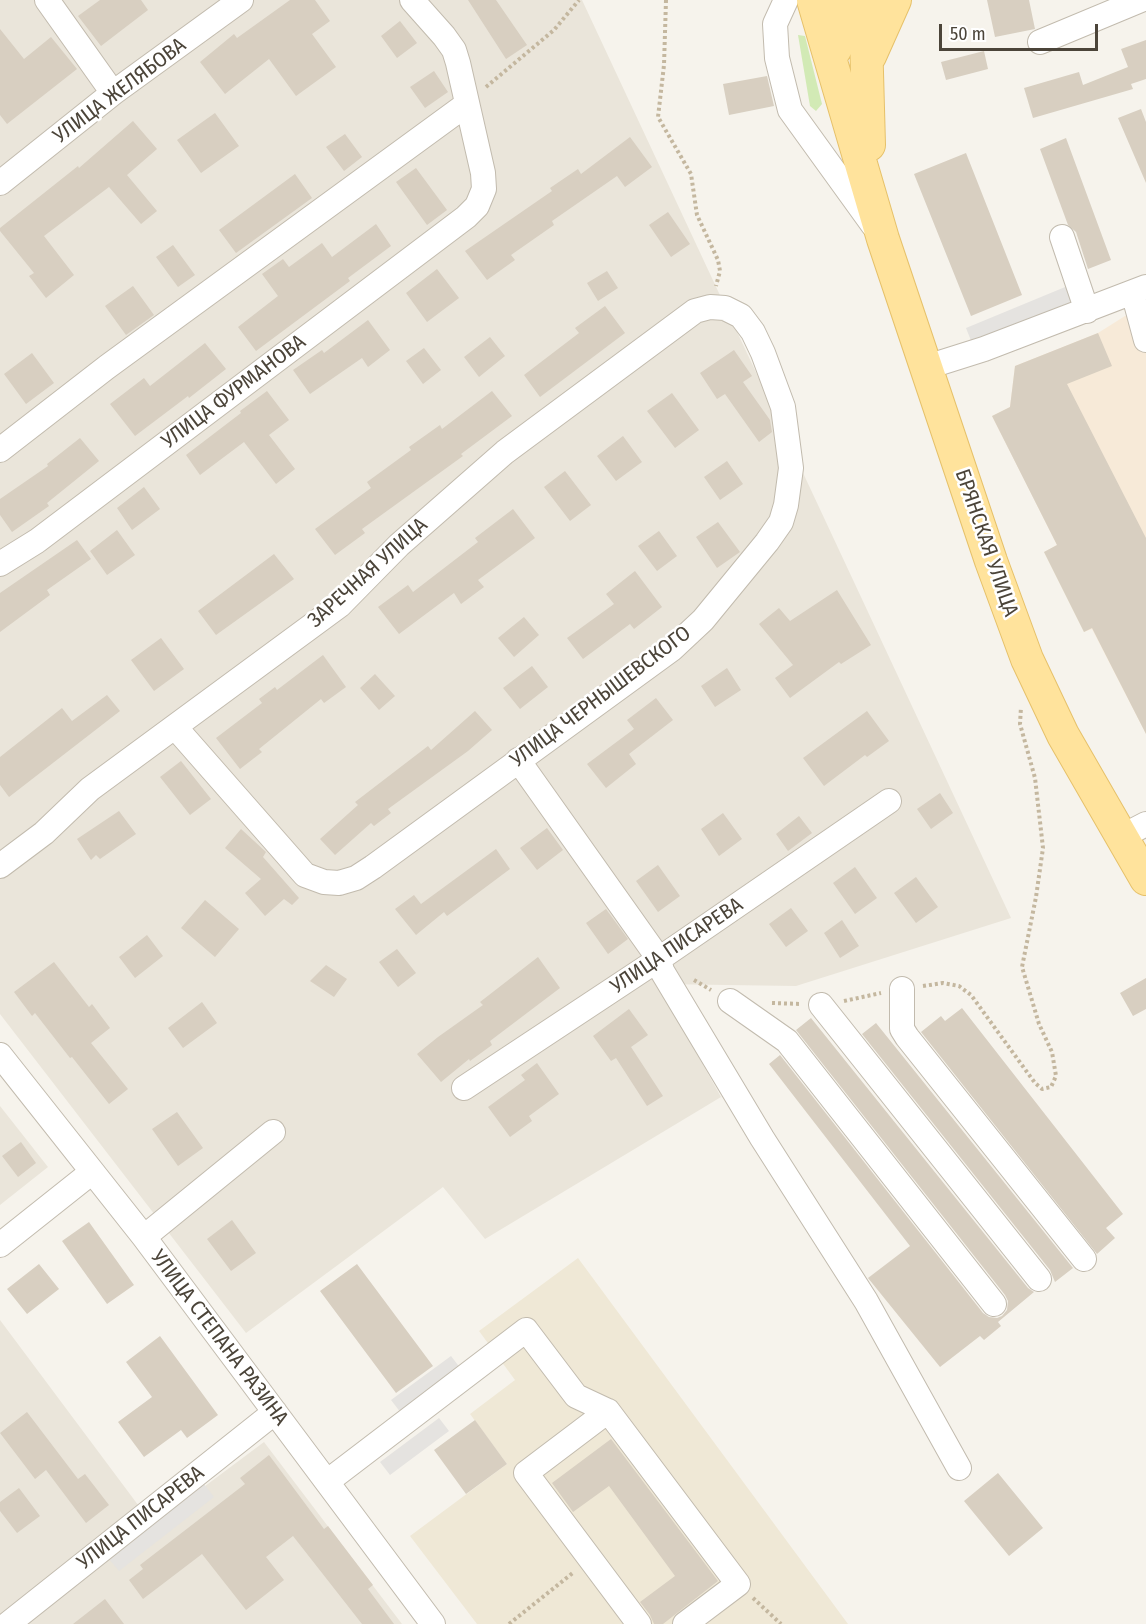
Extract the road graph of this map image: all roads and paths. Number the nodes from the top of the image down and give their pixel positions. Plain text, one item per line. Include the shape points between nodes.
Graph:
1 (47, 0) edge
2 (241, 0) edge
3 (412, 0) edge
4 (579, 0) edge
5 (666, 0) edge
6 (786, 0) edge
7 (813, 0) edge
8 (840, 0) edge
9 (865, 0) edge
10 (895, 0) edge
11 (1141, 0) edge
12 (1040, 42) dead end
13 (867, 65) junction
14 (834, 67) junction
15 (113, 93) junction
16 (466, 104) junction
17 (0, 183) edge
18 (870, 188) junction
19 (1062, 237) dead end
20 (884, 240) junction
21 (1139, 290) edge
22 (710, 307) junction
23 (1087, 310) junction
24 (1146, 340) edge
25 (927, 368) junction
26 (0, 450) edge
27 (0, 564) edge
28 (1022, 705) dead end
29 (176, 727) junction
30 (518, 760) junction
31 (889, 801) dead end
32 (1134, 831) edge
33 (0, 866) edge
34 (1146, 879) edge
35 (659, 959) junction
36 (902, 989) dead end
37 (730, 1001) dead end
38 (821, 1005) dead end
39 (0, 1056) edge
40 (1051, 1087) dead end
41 (464, 1088) dead end
42 (273, 1132) dead end
43 (92, 1172) junction
44 (144, 1237) junction
45 (0, 1245) edge
46 (1084, 1259) dead end
47 (1039, 1279) dead end
48 (994, 1304) dead end
49 (608, 1411) junction
50 (275, 1412) junction
51 (959, 1468) dead end
52 (328, 1481) junction
53 (580, 1566) dead end
54 (738, 1584) junction
55 (8, 1624) edge
56 (433, 1624) edge
57 (509, 1624) edge
58 (639, 1624) edge
59 (685, 1624) edge
60 (781, 1624) edge

1 - 15 street
2 - 15 street, УЛИЦА ЖЕЛЯБОВА
3 - 16 street, УЛИЦА ФУРМАНОВА via 454,50
4 - 16 path via 554,30
5 - 22 path via 658,117 691,174 697,215 718,260 720,271
6 - 20 street via 775,24 777,58 790,110
7 - 14 main road
8 - 14 main road, БРЯНСКАЯ УЛИЦА
9 - 13 main road, БРЯНСКАЯ УЛИЦА
10 - 13 main road
11 - 12 street
13 - 18 main road, БРЯНСКАЯ УЛИЦА
14 - 18 main road, БРЯНСКАЯ УЛИЦА
15 - 17 street, УЛИЦА ЖЕЛЯБОВА
16 - 26 street
16 - 27 street, УЛИЦА ФУРМАНОВА via 484,189 477,206 466,217 37,541
18 - 20 main road, БРЯНСКАЯ УЛИЦА
19 - 23 street
20 - 25 main road, БРЯНСКАЯ УЛИЦА
21 - 23 street
21 - 24 street
22 - 29 street, ЗАРЕЧНАЯ УЛИЦА via 695,311 505,452 399,545 340,604
22 - 30 street, УЛИЦА ЧЕРНЫШЕВСКОГО via 725,308 741,316 753,332 783,407 791,468 781,522 703,620 672,649
23 - 25 street
25 - 32 main road, БРЯНСКАЯ УЛИЦА via 1027,659 1063,735
28 - 40 path via 1020,724 1035,778 1043,848 1022,967 1052,1052 1056,1076
29 - 30 street, УЛИЦА ЧЕРНЫШЕВСКОГО via 305,875 324,882 356,878
29 - 33 street, ЗАРЕЧНАЯ УЛИЦА via 90,789 44,833
30 - 35 street
31 - 35 street, УЛИЦА ПИСАРЕВА
32 - 34 main road, БРЯНСКАЯ УЛИЦА
35 - 41 street, УЛИЦА ПИСАРЕВА
35 - 51 street via 662,971 762,1138 866,1301
36 - 46 street via 902,1029 907,1037
37 - 48 street via 787,1041
38 - 47 street
39 - 43 street, УЛИЦА СТЕПАНА РАЗИНА
42 - 44 street
43 - 44 street, УЛИЦА СТЕПАНА РАЗИНА
43 - 45 street
44 - 50 street, УЛИЦА СТЕПАНА РАЗИНА
49 - 52 street via 576,1396 526,1330
49 - 54 street
49 - 58 street via 526,1473
50 - 52 street, УЛИЦА СТЕПАНА РАЗИНА
50 - 55 street, УЛИЦА ПИСАРЕВА
52 - 56 street, УЛИЦА СТЕПАНА РАЗИНА
53 - 57 path
54 - 59 street
54 - 60 path

